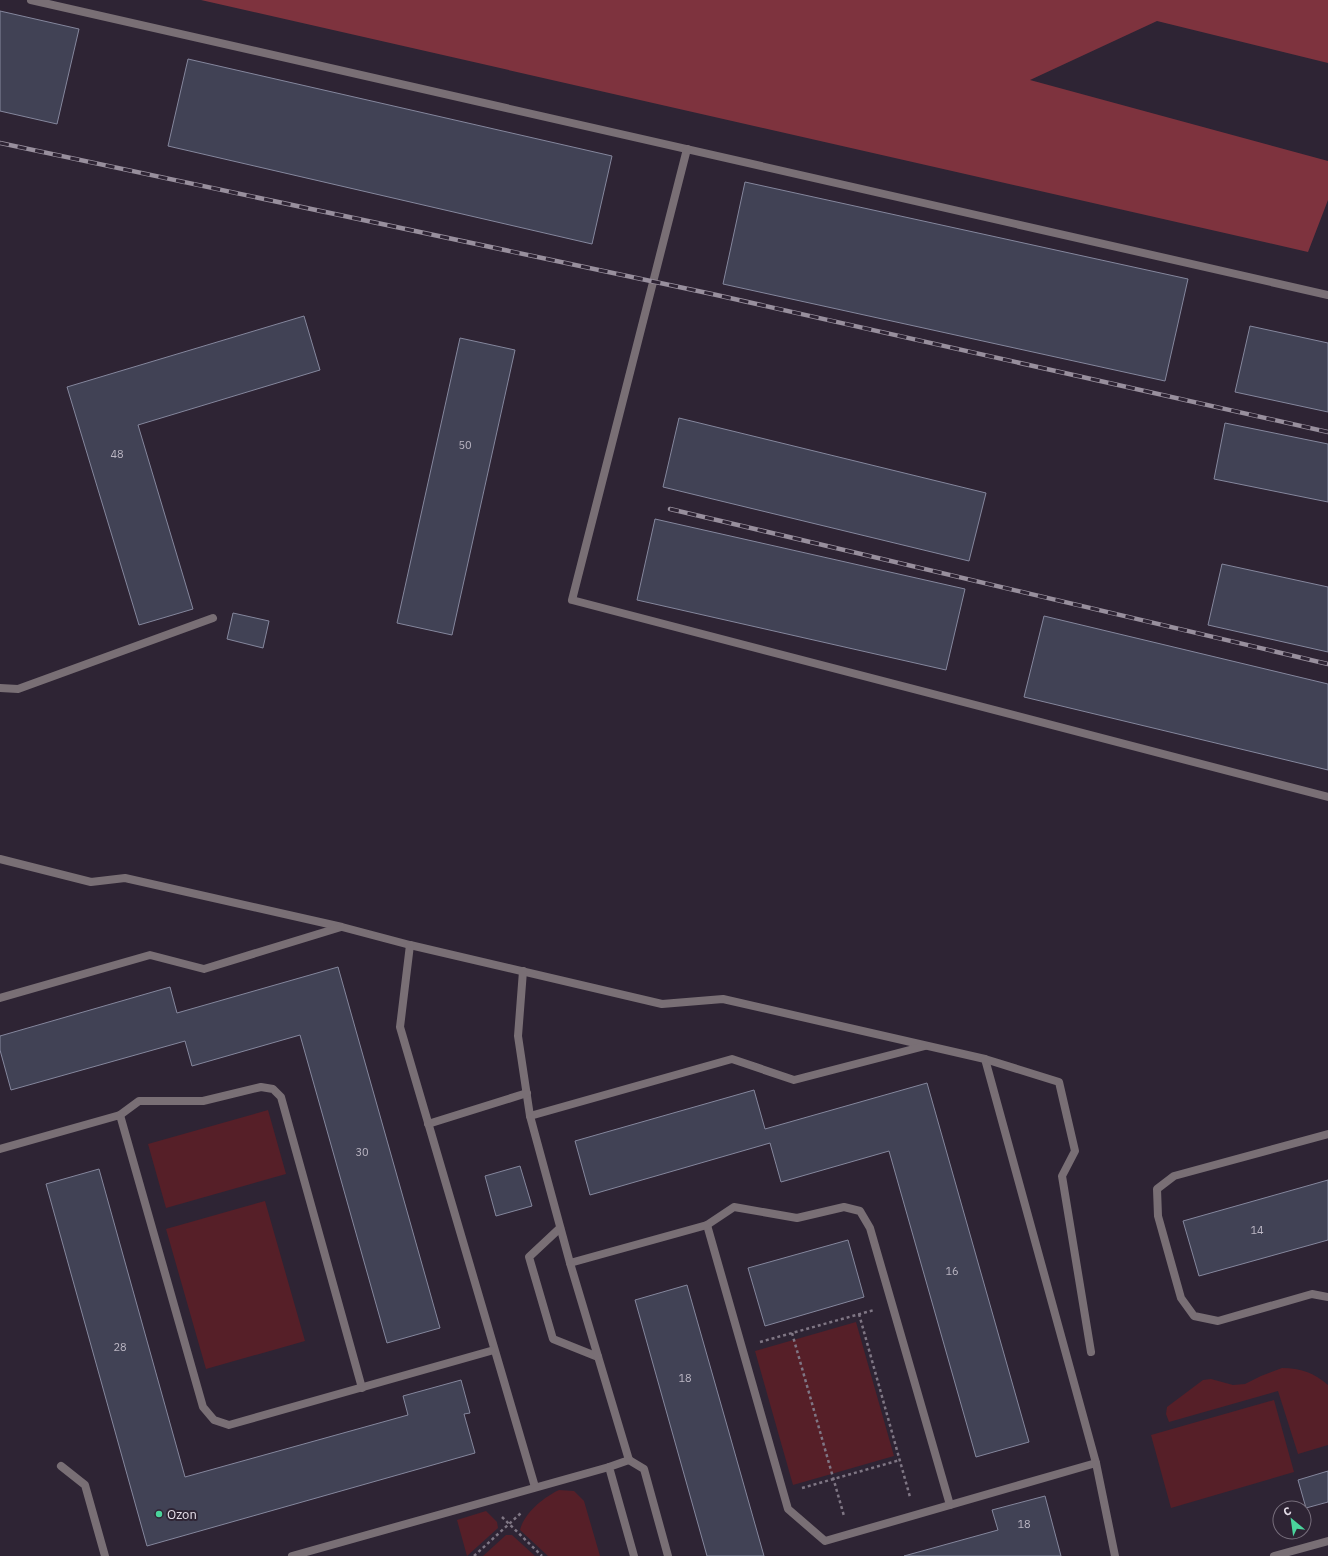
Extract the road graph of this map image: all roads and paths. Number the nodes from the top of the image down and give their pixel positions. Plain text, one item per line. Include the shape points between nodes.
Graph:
1 (31, 0) edge
2 (687, 149) junction
3 (1328, 295) edge
4 (213, 618) dead end
5 (0, 688) edge
6 (1328, 797) edge
7 (0, 859) edge
8 (342, 927) junction
9 (410, 945) junction
10 (523, 971) junction
11 (0, 998) edge
12 (926, 1046) junction
13 (984, 1059) junction
14 (527, 1093) junction
15 (120, 1115) junction
16 (530, 1116) junction
17 (428, 1124) junction
18 (1328, 1134) edge
19 (0, 1149) edge
20 (707, 1225) junction
21 (560, 1228) junction
22 (570, 1263) junction
23 (1328, 1297) edge
24 (892, 1305) junction
25 (859, 1314) junction
26 (792, 1333) junction
27 (742, 1347) junction
28 (494, 1350) junction
29 (1092, 1352) dead end
30 (598, 1357) junction
31 (362, 1388) junction
32 (629, 1460) junction
33 (900, 1460) junction
34 (1096, 1464) junction
35 (61, 1466) dead end
36 (609, 1467) junction
37 (834, 1479) junction
38 (535, 1487) junction
39 (784, 1493) junction
40 (487, 1500) junction
41 (950, 1505) junction
42 (526, 1508) dead end
43 (915, 1514) junction
44 (509, 1524) junction
45 (849, 1534) junction
46 (1328, 1541) edge
47 (105, 1556) edge
48 (292, 1556) edge
49 (474, 1556) edge
50 (542, 1556) edge
51 (634, 1556) edge
52 (668, 1556) edge
53 (1115, 1556) edge
54 (1274, 1556) edge

1 - 2 lane
2 - 3 lane
2 - 6 lane via 572,600
4 - 5 lane via 18,689
7 - 8 lane via 91,882 125,878
8 - 9 lane
8 - 11 lane via 204,969 150,955
9 - 10 lane
9 - 17 lane via 400,1027
10 - 12 lane via 662,1004 723,999
10 - 14 lane via 518,1036
12 - 13 lane
12 - 16 lane via 794,1080 732,1059
13 - 29 lane via 1059,1082 1075,1151 1062,1176
13 - 34 lane
14 - 16 lane
14 - 17 lane
15 - 19 lane
15 - 31 lane via 139,1101 203,1101 261,1087 273,1088 281,1097
15 - 31 lane via 203,1407 210,1416 229,1425
16 - 21 lane
17 - 28 lane
18 - 23 lane via 1174,1176 1157,1189 1158,1216 1181,1298 1194,1316 1218,1321 1312,1294
20 - 22 lane
20 - 24 lane via 734,1207 797,1218 844,1207 860,1211 870,1228
20 - 27 lane
21 - 22 lane
21 - 30 lane via 529,1257 553,1339
22 - 30 lane
24 - 25 path
24 - 41 lane
25 - 26 path
25 - 33 path
26 - 27 path
26 - 37 path
27 - 39 lane
28 - 31 lane
28 - 38 lane
30 - 32 lane
32 - 36 lane
32 - 52 lane via 644,1469
33 - 37 path
33 - 43 path
34 - 41 lane
34 - 53 lane
35 - 47 lane via 85,1486
36 - 38 lane
36 - 51 lane
37 - 39 path
37 - 45 path
38 - 40 lane
39 - 45 lane via 788,1509 825,1540
40 - 44 path
40 - 48 lane
41 - 43 lane
42 - 44 path
43 - 45 lane
44 - 49 path
44 - 50 path
46 - 54 lane

